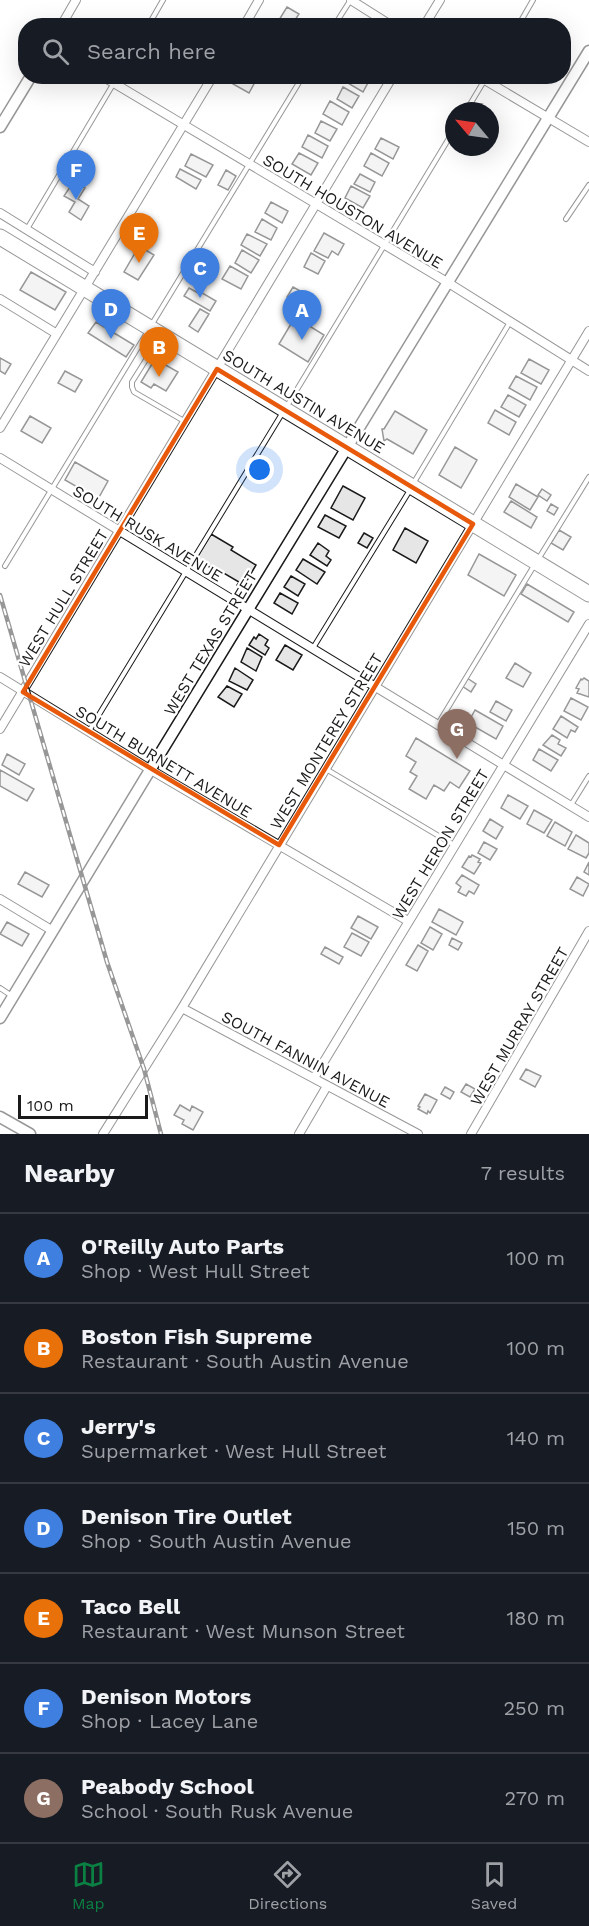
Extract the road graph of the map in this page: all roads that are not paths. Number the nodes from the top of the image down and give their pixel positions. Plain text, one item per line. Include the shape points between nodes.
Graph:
1 (76, 0) edge
2 (163, 0) edge
3 (259, 0) edge
4 (350, 0) edge
5 (440, 0) edge
6 (533, 0) edge
7 (66, 18) edge
8 (153, 18) edge
9 (249, 18) edge
10 (339, 18) edge
11 (379, 18) edge
12 (429, 18) edge
13 (523, 18) edge
14 (589, 51) edge
15 (571, 81) edge
16 (26, 84) edge
17 (114, 84) edge
18 (122, 84) edge
19 (208, 84) edge
20 (298, 84) edge
21 (388, 84) edge
22 (480, 84) edge
23 (493, 84) edge
24 (569, 84) edge
25 (471, 102) edge
26 (549, 117) junction
27 (184, 125) junction
28 (0, 127) edge
29 (589, 142) edge
30 (445, 145) edge
31 (250, 165) junction
32 (589, 185) edge
33 (317, 204) junction
34 (0, 213) edge
35 (566, 219) dead end
36 (27, 230) junction
37 (0, 237) edge
38 (384, 245) junction
39 (95, 272) junction
40 (447, 282) junction
41 (84, 289) junction
42 (0, 299) edge
43 (510, 322) junction
44 (589, 331) edge
45 (156, 332) junction
46 (57, 334) junction
47 (571, 361) junction
48 (217, 369) junction
49 (589, 371) edge
50 (284, 410) junction
51 (185, 422) junction
52 (0, 428) edge
53 (345, 447) junction
54 (0, 458) edge
55 (589, 477) edge
56 (412, 487) junction
57 (51, 490) junction
58 (473, 524) junction
59 (118, 531) junction
60 (536, 562) junction
61 (5, 566) dead end
62 (186, 572) junction
63 (589, 594) edge
64 (248, 609) junction
65 (589, 624) edge
66 (313, 648) junction
67 (0, 677) edge
68 (375, 686) junction
69 (23, 692) junction
70 (438, 724) junction
71 (0, 729) edge
72 (88, 732) junction
73 (504, 765) junction
74 (325, 769) junction
75 (151, 770) junction
76 (589, 776) edge
77 (571, 806) junction
78 (589, 817) edge
79 (279, 844) junction
80 (455, 845) junction
81 (0, 899) edge
82 (408, 921) junction
83 (53, 931) junction
84 (589, 932) edge
85 (0, 988) edge
86 (13, 997) junction
87 (182, 1008) junction
88 (0, 1018) edge
89 (314, 1078) junction
90 (327, 1086) junction
91 (0, 1117) edge
92 (30, 1134) edge
93 (103, 1134) edge
94 (299, 1134) edge
95 (418, 1134) edge
96 (471, 1134) edge

1 - 7 street
2 - 8 lane
3 - 9 street
4 - 10 lane
4 - 11 street
5 - 12 street
6 - 13 lane
14 - 15 street, WEST TEXAS STREET
16 - 28 street
17 - 36 lane
18 - 27 street, SOUTH HOUSTON AVENUE
19 - 27 street
20 - 31 lane
21 - 33 street, WEST HULL STREET
22 - 25 lane
23 - 26 street
24 - 26 street, WEST TEXAS STREET
26 - 29 street
26 - 40 street, WEST TEXAS STREET
27 - 31 street, SOUTH HOUSTON AVENUE
27 - 39 street
30 - 38 lane
31 - 33 street, SOUTH HOUSTON AVENUE
31 - 45 lane
32 - 35 lane
33 - 38 street, SOUTH HOUSTON AVENUE
33 - 48 street, WEST HULL STREET
34 - 36 street
36 - 39 street
37 - 41 highway, SOUTH AUSTIN AVENUE
38 - 40 street, SOUTH HOUSTON AVENUE
38 - 50 lane
39 - 41 street
40 - 43 street, SOUTH HOUSTON AVENUE
40 - 53 street, WEST TEXAS STREET
41 - 45 highway, SOUTH AUSTIN AVENUE
41 - 46 street
42 - 46 street
43 - 47 street, SOUTH HOUSTON AVENUE
43 - 56 lane
44 - 47 street, WEST MONTEREY STREET
45 - 48 highway, SOUTH AUSTIN AVENUE
45 - 51 lane via 132,387 134,392
45 - 57 lane
46 - 52 street
47 - 49 street, SOUTH HOUSTON AVENUE
47 - 58 street, WEST MONTEREY STREET
48 - 50 highway, SOUTH AUSTIN AVENUE
48 - 51 street, WEST HULL STREET
50 - 53 highway, SOUTH AUSTIN AVENUE
50 - 62 lane
51 - 59 street, WEST HULL STREET
53 - 56 highway, SOUTH AUSTIN AVENUE
53 - 64 street, WEST TEXAS STREET
54 - 57 street, SOUTH RUSK AVENUE
55 - 60 lane
56 - 58 highway, SOUTH AUSTIN AVENUE
56 - 66 lane
57 - 59 street, SOUTH RUSK AVENUE
57 - 61 lane
58 - 60 highway, SOUTH AUSTIN AVENUE
58 - 68 street, WEST MONTEREY STREET
59 - 62 street, SOUTH RUSK AVENUE
59 - 69 street, WEST HULL STREET
60 - 63 highway, SOUTH AUSTIN AVENUE
60 - 70 lane
62 - 64 street, SOUTH RUSK AVENUE
62 - 72 lane
64 - 66 street, SOUTH RUSK AVENUE
64 - 75 street, WEST TEXAS STREET
65 - 73 street, WEST HERON STREET
66 - 68 street, SOUTH RUSK AVENUE
67 - 69 street, SOUTH BURNETT AVENUE
68 - 70 street, SOUTH RUSK AVENUE
68 - 74 street, WEST MONTEREY STREET
69 - 71 street, WEST HULL STREET
69 - 72 street, SOUTH BURNETT AVENUE
70 - 73 street, SOUTH RUSK AVENUE
72 - 75 street, SOUTH BURNETT AVENUE
73 - 77 street, SOUTH RUSK AVENUE
73 - 80 street, WEST HERON STREET
74 - 79 street, WEST MONTEREY STREET
74 - 80 lane
75 - 79 street, SOUTH BURNETT AVENUE
75 - 83 street, WEST TEXAS STREET
76 - 77 lane
77 - 78 street, SOUTH RUSK AVENUE
79 - 82 street, SOUTH BURNETT AVENUE
79 - 87 street, WEST MONTEREY STREET
80 - 82 street, WEST HERON STREET
81 - 83 street
82 - 89 street, WEST HERON STREET
83 - 86 street, WEST TEXAS STREET
84 - 96 street, WEST MURRAY STREET
85 - 86 lane
86 - 88 street, WEST TEXAS STREET
87 - 89 street, SOUTH FANNIN AVENUE
87 - 93 street, WEST MONTEREY STREET
89 - 90 street, SOUTH FANNIN AVENUE
90 - 94 street
90 - 95 street, SOUTH FANNIN AVENUE
91 - 92 street

